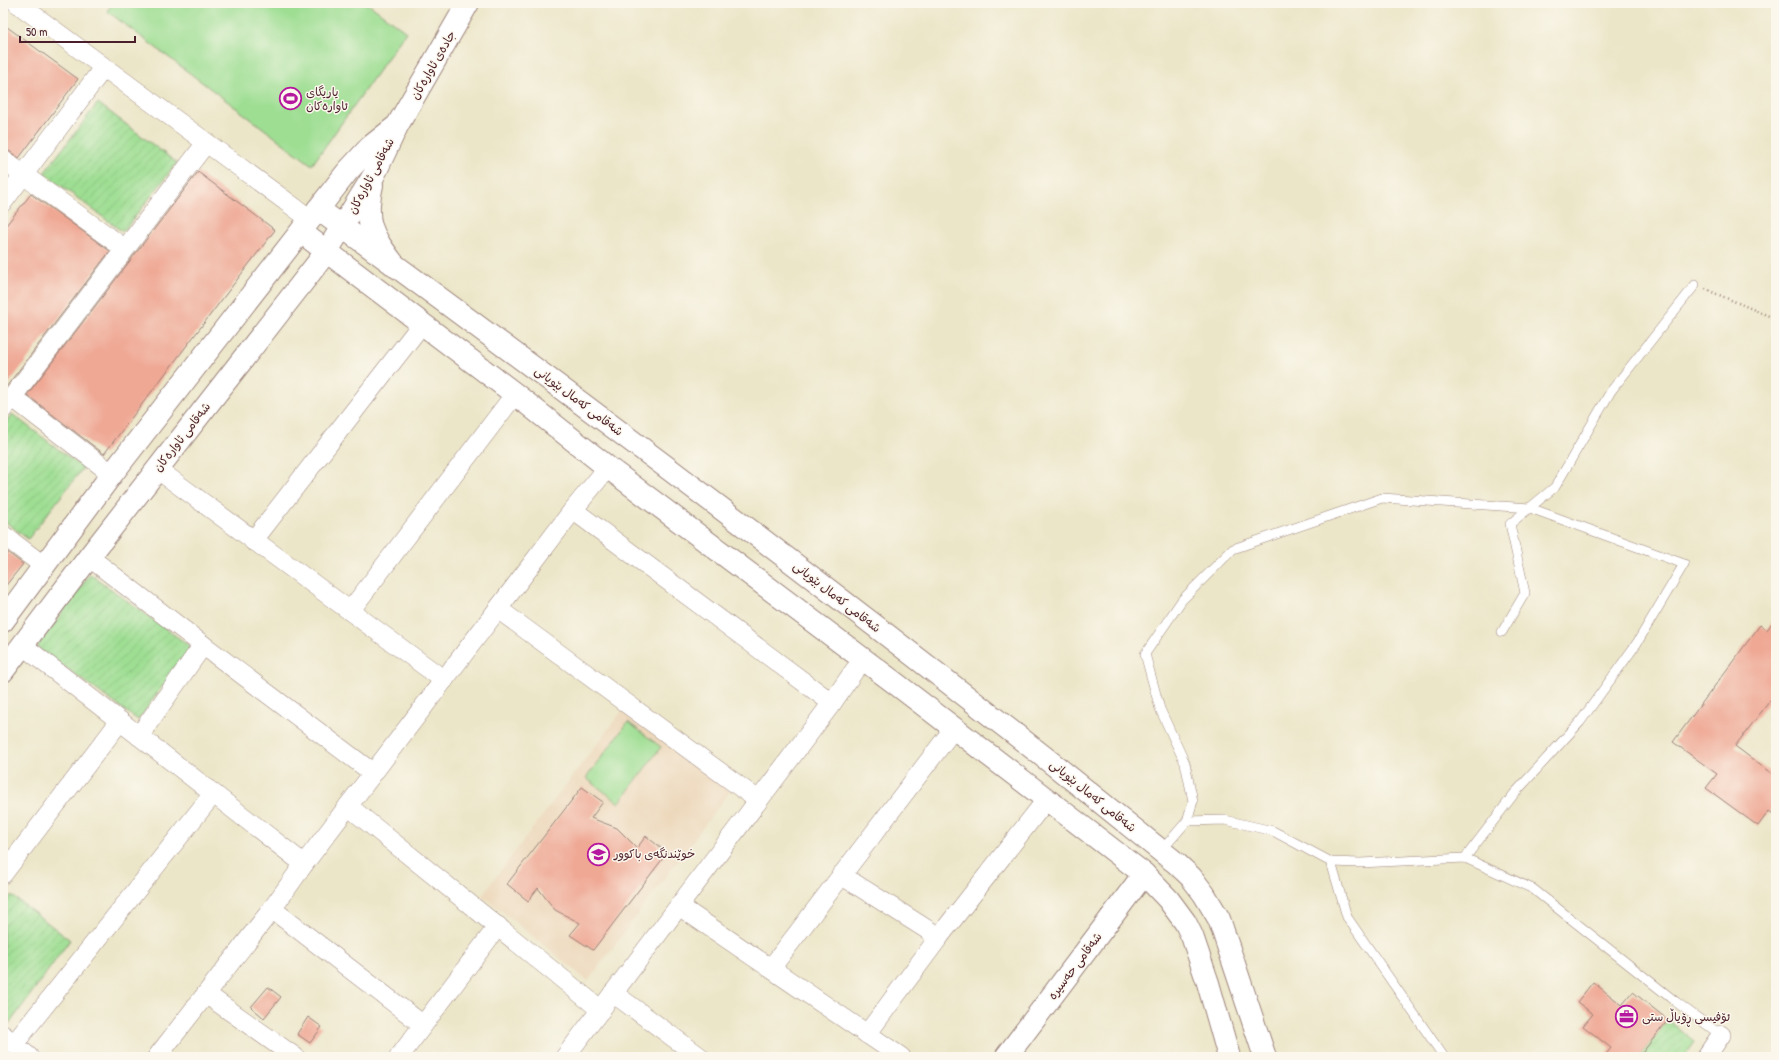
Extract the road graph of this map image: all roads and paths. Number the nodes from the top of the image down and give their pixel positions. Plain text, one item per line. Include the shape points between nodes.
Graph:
1 (17, 3) edge
2 (468, 3) edge
3 (104, 67) junction
4 (397, 126) junction
5 (206, 143) junction
6 (3, 160) edge
7 (23, 175) junction
8 (374, 175) junction
9 (3, 202) edge
10 (310, 220) junction
11 (343, 227) junction
12 (125, 249) junction
13 (326, 251) junction
14 (387, 260) junction
15 (363, 277) junction
16 (1695, 285) joint
17 (1776, 319) edge
18 (421, 322) junction
19 (516, 394) junction
20 (7, 403) edge
21 (606, 466) junction
22 (157, 469) junction
23 (112, 474) junction
24 (1530, 508) junction
25 (573, 510) junction
26 (3, 535) edge
27 (254, 542) junction
28 (89, 556) junction
29 (44, 566) junction
30 (498, 609) junction
31 (350, 611) junction
32 (3, 621) edge
33 (1502, 632) dead end
34 (22, 645) junction
35 (203, 645) junction
36 (864, 660) junction
37 (3, 670) edge
38 (444, 680) junction
39 (832, 703) junction
40 (120, 721) junction
41 (954, 728) junction
42 (1008, 728) junction
43 (139, 736) junction
44 (989, 755) junction
45 (373, 773) junction
46 (213, 794) junction
47 (1047, 799) junction
48 (758, 800) junction
49 (348, 806) junction
50 (1187, 821) junction
51 (1161, 851) junction
52 (1465, 858) junction
53 (1331, 862) junction
54 (304, 864) junction
55 (3, 874) edge
56 (1144, 874) junction
57 (841, 875) junction
58 (679, 906) junction
59 (272, 909) junction
60 (498, 926) junction
61 (939, 937) junction
62 (770, 968) junction
63 (613, 993) junction
64 (206, 994) junction
65 (601, 1010) junction
66 (423, 1025) junction
67 (867, 1034) junction
68 (1721, 1035) joint
69 (9, 1040) edge
70 (1641, 1054) dead end
71 (29, 1057) edge
72 (158, 1057) edge
73 (295, 1057) edge
74 (399, 1057) edge
75 (565, 1057) edge
76 (700, 1057) edge
77 (901, 1057) edge
78 (1006, 1057) edge
79 (1229, 1057) edge
80 (1265, 1057) edge
81 (1444, 1057) edge
82 (1645, 1057) edge
83 (1706, 1057) edge

1 - 3 street
2 - 4 main road, جادەی ئاوارەکان
3 - 5 street
3 - 7 street
4 - 8 main road, شەقامی ئاوارەکان
4 - 10 main road, شەقامی ئاوارەکان via 370,147
5 - 10 street
5 - 12 street
6 - 7 street
7 - 9 street
7 - 12 street
8 - 11 main road, شەقامی ئاوارەکان
8 - 14 main road via 368,207 369,222
10 - 11 main road, شەقامی کەمال بێویانی
10 - 13 main road
10 - 23 main road, شەقامی ئاوارەکان
11 - 13 main road, شەقامی ئاوارەکان
11 - 14 main road, شەقامی کەمال بێویانی
12 - 20 street
13 - 15 main road
13 - 22 main road, شەقامی ئاوارەکان
14 - 15 main road
14 - 42 main road, شەقامی کەمال بێویانی via 518,354
15 - 18 main road
16 - 17 path
16 - 24 lane via 1611,391 1555,486
18 - 19 main road
18 - 27 street via 410,340
19 - 21 main road
19 - 31 street
20 - 23 street
21 - 25 street
21 - 36 main road
22 - 27 street
22 - 28 main road, شەقامی ئاوارەکان
23 - 29 main road, شەقامی ئاوارەکان
24 - 33 lane via 1510,524 1525,593
24 - 50 lane via 1382,498 1233,549 1182,600 1145,654 1160,708 1184,763 1193,801
24 - 52 lane via 1684,564 1637,643 1580,722 1514,794
25 - 30 street
25 - 39 street
26 - 29 street
27 - 31 street
28 - 34 main road, شەقامی ئاوارەکان
28 - 35 street
29 - 32 main road, شەقامی ئاوارەکان
30 - 38 street
30 - 48 street
31 - 38 street
34 - 37 main road, شەقامی ئاوارەکان
34 - 40 street
35 - 43 street
35 - 45 street
36 - 39 street
36 - 41 main road
38 - 45 street
39 - 48 street
40 - 43 street
40 - 55 street
41 - 44 main road
41 - 57 street
42 - 44 main road
42 - 51 main road, شەقامی کەمال بێویانی
43 - 46 street
44 - 47 main road
45 - 49 street
46 - 54 street
46 - 69 street
47 - 56 main road
47 - 61 street
48 - 58 street
49 - 54 street
49 - 60 street
50 - 51 lane
50 - 53 lane via 1225,820 1273,831
51 - 80 main road, شەقامی کەمال بێویانی via 1191,877 1219,919
52 - 53 lane
52 - 68 lane via 1533,889
53 - 81 lane via 1347,917
54 - 59 street
56 - 78 main road, شەقامی حەسیرە
56 - 79 main road via 1168,899 1192,936
57 - 61 street
57 - 62 street
58 - 62 street
58 - 63 street
59 - 64 street
59 - 66 street
60 - 65 street
60 - 66 street
61 - 67 street
62 - 67 street
63 - 65 street
63 - 76 street
64 - 72 street
64 - 73 street
65 - 75 street
66 - 74 street
67 - 77 street
68 - 83 street
69 - 71 street
70 - 82 path

